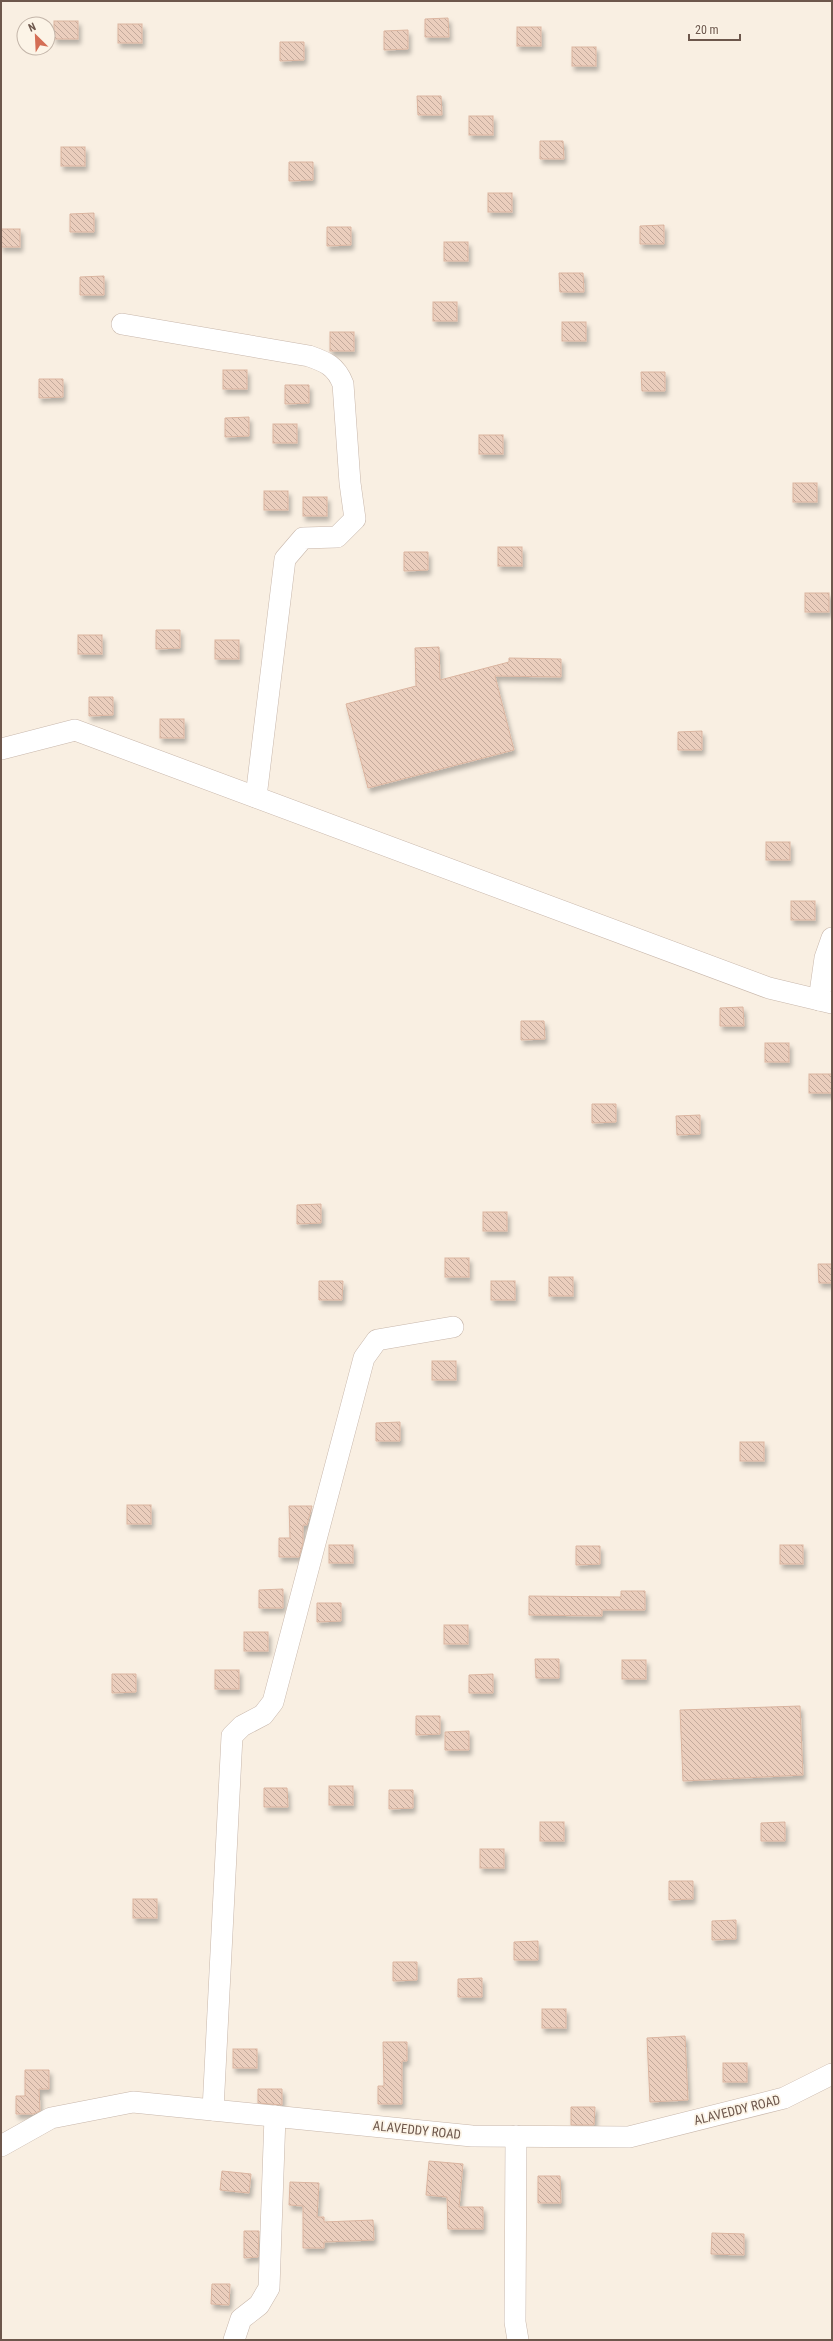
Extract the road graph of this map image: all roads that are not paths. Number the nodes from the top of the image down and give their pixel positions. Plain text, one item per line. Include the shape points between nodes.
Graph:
1 (122, 324) dead end
2 (1, 749) edge
3 (256, 797) junction
4 (832, 938) edge
5 (825, 1002) edge
6 (453, 1327) dead end
7 (832, 2074) edge
8 (213, 2110) junction
9 (276, 2116) junction
10 (516, 2136) junction
11 (1, 2146) edge
12 (234, 2340) edge
13 (518, 2340) edge

1 - 3 street via 309,356 329,363 338,372 343,384 355,519 337,537 303,538 285,559
2 - 3 street via 75,730
3 - 5 street via 769,988
4 - 5 street via 825,958
6 - 8 street via 377,1340 364,1358 273,1702 263,1715 242,1726 232,1736
7 - 10 street, ALAVEDDY ROAD via 784,2098 629,2138
8 - 9 street, ALAVEDDY ROAD
8 - 11 street, ALAVEDDY ROAD via 132,2102 51,2118
9 - 10 street, ALAVEDDY ROAD via 472,2136
9 - 12 street via 269,2288 259,2305 241,2319
10 - 13 street via 515,2315

